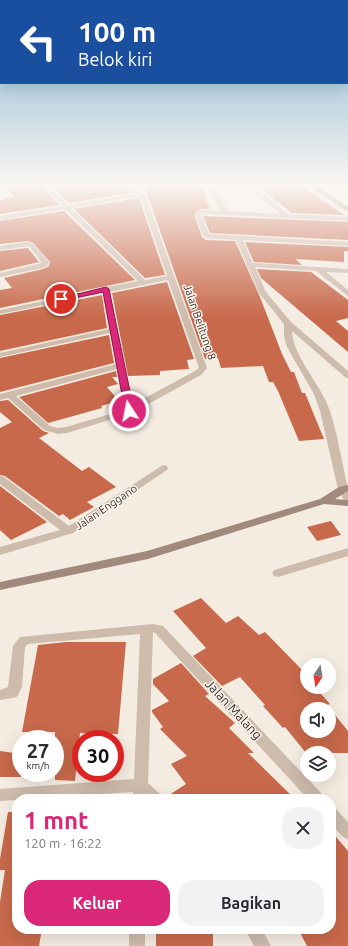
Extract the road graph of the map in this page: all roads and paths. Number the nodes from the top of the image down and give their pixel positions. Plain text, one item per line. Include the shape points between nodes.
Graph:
1 (89, 229) edge
2 (152, 229) edge
3 (203, 229) edge
4 (238, 238) junction
5 (348, 244) edge
6 (0, 248) edge
7 (252, 265) junction
8 (318, 269) junction
9 (348, 271) edge
10 (0, 275) edge
11 (171, 278) junction
12 (143, 282) junction
13 (106, 289) junction
14 (348, 294) edge
15 (0, 312) edge
16 (288, 324) junction
17 (114, 330) junction
18 (0, 355) edge
19 (121, 365) junction
20 (348, 374) edge
21 (10, 395) junction
22 (0, 398) edge
23 (129, 411) junction
24 (163, 468) dead end
25 (0, 479) edge
26 (346, 491) edge
27 (324, 501) junction
28 (348, 503) edge
29 (69, 531) junction
30 (0, 550) edge
31 (348, 552) edge
32 (278, 573) dead end
33 (0, 586) edge
34 (146, 628) junction
35 (0, 695) edge
36 (140, 792) edge
37 (47, 794) edge
38 (312, 794) edge
39 (0, 795) edge
40 (12, 795) edge
41 (336, 819) edge
42 (348, 832) edge
43 (137, 934) edge
44 (256, 934) edge
45 (136, 946) edge
46 (263, 946) edge

1 - 12 street
2 - 11 street, Jalan Belitung 8
3 - 4 street via 206,236
4 - 5 street
4 - 7 street
6 - 10 street via 31,245 46,262
7 - 8 street
7 - 16 street via 263,293
8 - 9 street
8 - 14 street
11 - 12 street
11 - 23 street, Jalan Belitung 8 via 203,368
12 - 13 street
13 - 15 street
13 - 17 street
16 - 20 street
16 - 26 street via 291,347 325,411
17 - 18 street
17 - 19 street
19 - 21 street
19 - 23 street
21 - 22 street
21 - 23 street, Jalan Belitung 8 via 47,428 58,431
24 - 29 street, Jalan Enggano
25 - 29 street
26 - 27 street
27 - 28 street
27 - 33 street via 148,555
29 - 30 street, Jalan Enggano
31 - 32 street
34 - 35 street via 24,640 19,646 15,687 12,693
34 - 36 street
34 - 38 street, Jalan Malang via 162,630
36 - 37 street
39 - 40 street
41 - 42 street
43 - 45 street
44 - 46 street

